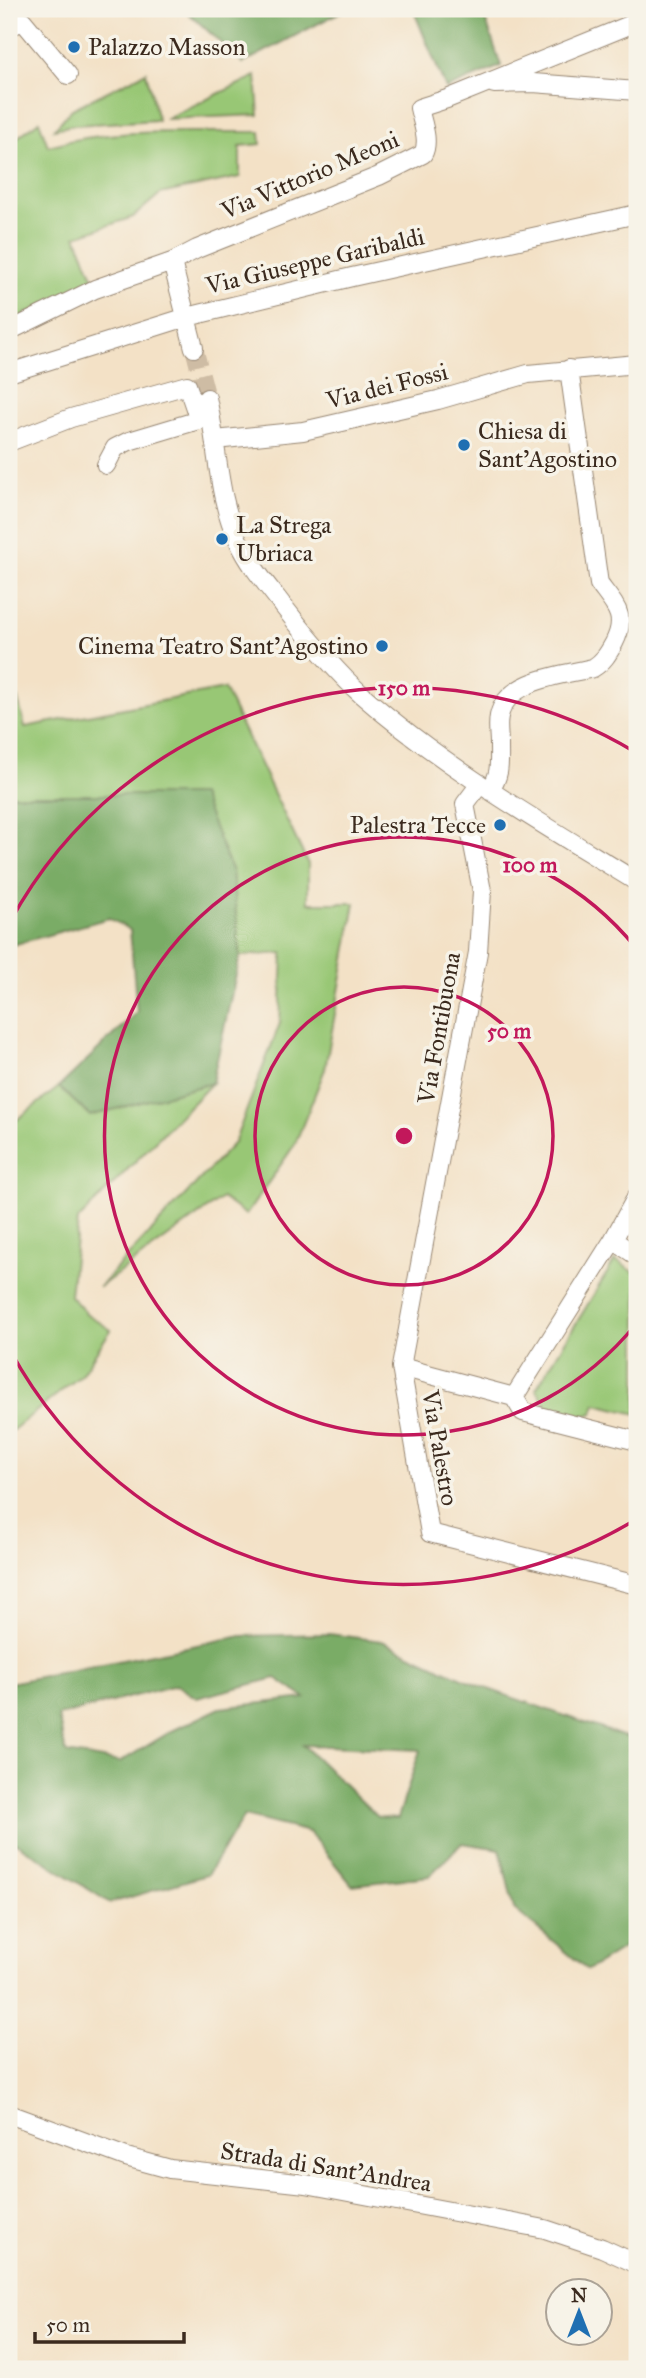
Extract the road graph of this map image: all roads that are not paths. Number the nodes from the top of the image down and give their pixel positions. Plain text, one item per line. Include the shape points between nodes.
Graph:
1 (637, 22) edge
2 (9, 27) edge
3 (68, 75) dead end
4 (483, 84) junction
5 (637, 91) edge
6 (637, 214) edge
7 (172, 262) junction
8 (187, 317) junction
9 (9, 331) edge
10 (194, 348) tunnel mouth
11 (637, 364) edge
12 (569, 369) junction
13 (9, 373) edge
14 (207, 398) tunnel mouth
15 (205, 418) junction
16 (215, 440) junction
17 (9, 442) edge
18 (106, 465) dead end
19 (485, 788) junction
20 (637, 882) edge
21 (637, 1196) edge
22 (612, 1240) junction
23 (637, 1256) edge
24 (401, 1367) junction
25 (514, 1397) junction
26 (637, 1441) edge
27 (637, 1585) edge
28 (9, 2114) edge
29 (637, 2264) edge

1 - 4 street
2 - 3 street via 23,22
4 - 5 street
4 - 7 street, Via Vittorio Meoni via 419,108 425,134 423,154
6 - 8 street, Via Giuseppe Garibaldi
7 - 8 street
7 - 9 street via 95,289
8 - 10 street
8 - 13 street, Via Giuseppe Garibaldi
11 - 12 street, Via dei Fossi
12 - 16 street, Via dei Fossi via 528,374 303,431
12 - 19 street via 599,584 617,607 621,624 601,663 523,688 502,709 498,777
14 - 15 street
15 - 16 street
15 - 17 street via 187,385 71,418
15 - 18 street via 129,441 115,448
16 - 19 street via 225,500 239,542 301,629 361,694
19 - 20 street
19 - 24 street, Via Fontibuona via 466,804 482,891 481,930
21 - 22 street
22 - 23 street
22 - 25 street
24 - 25 street, Via Palestro
24 - 27 street, Via Palestro via 430,1533
25 - 26 street, Via Palestro via 523,1412
28 - 29 street, Strada di Sant'Andrea via 170,2169 306,2184 545,2229

